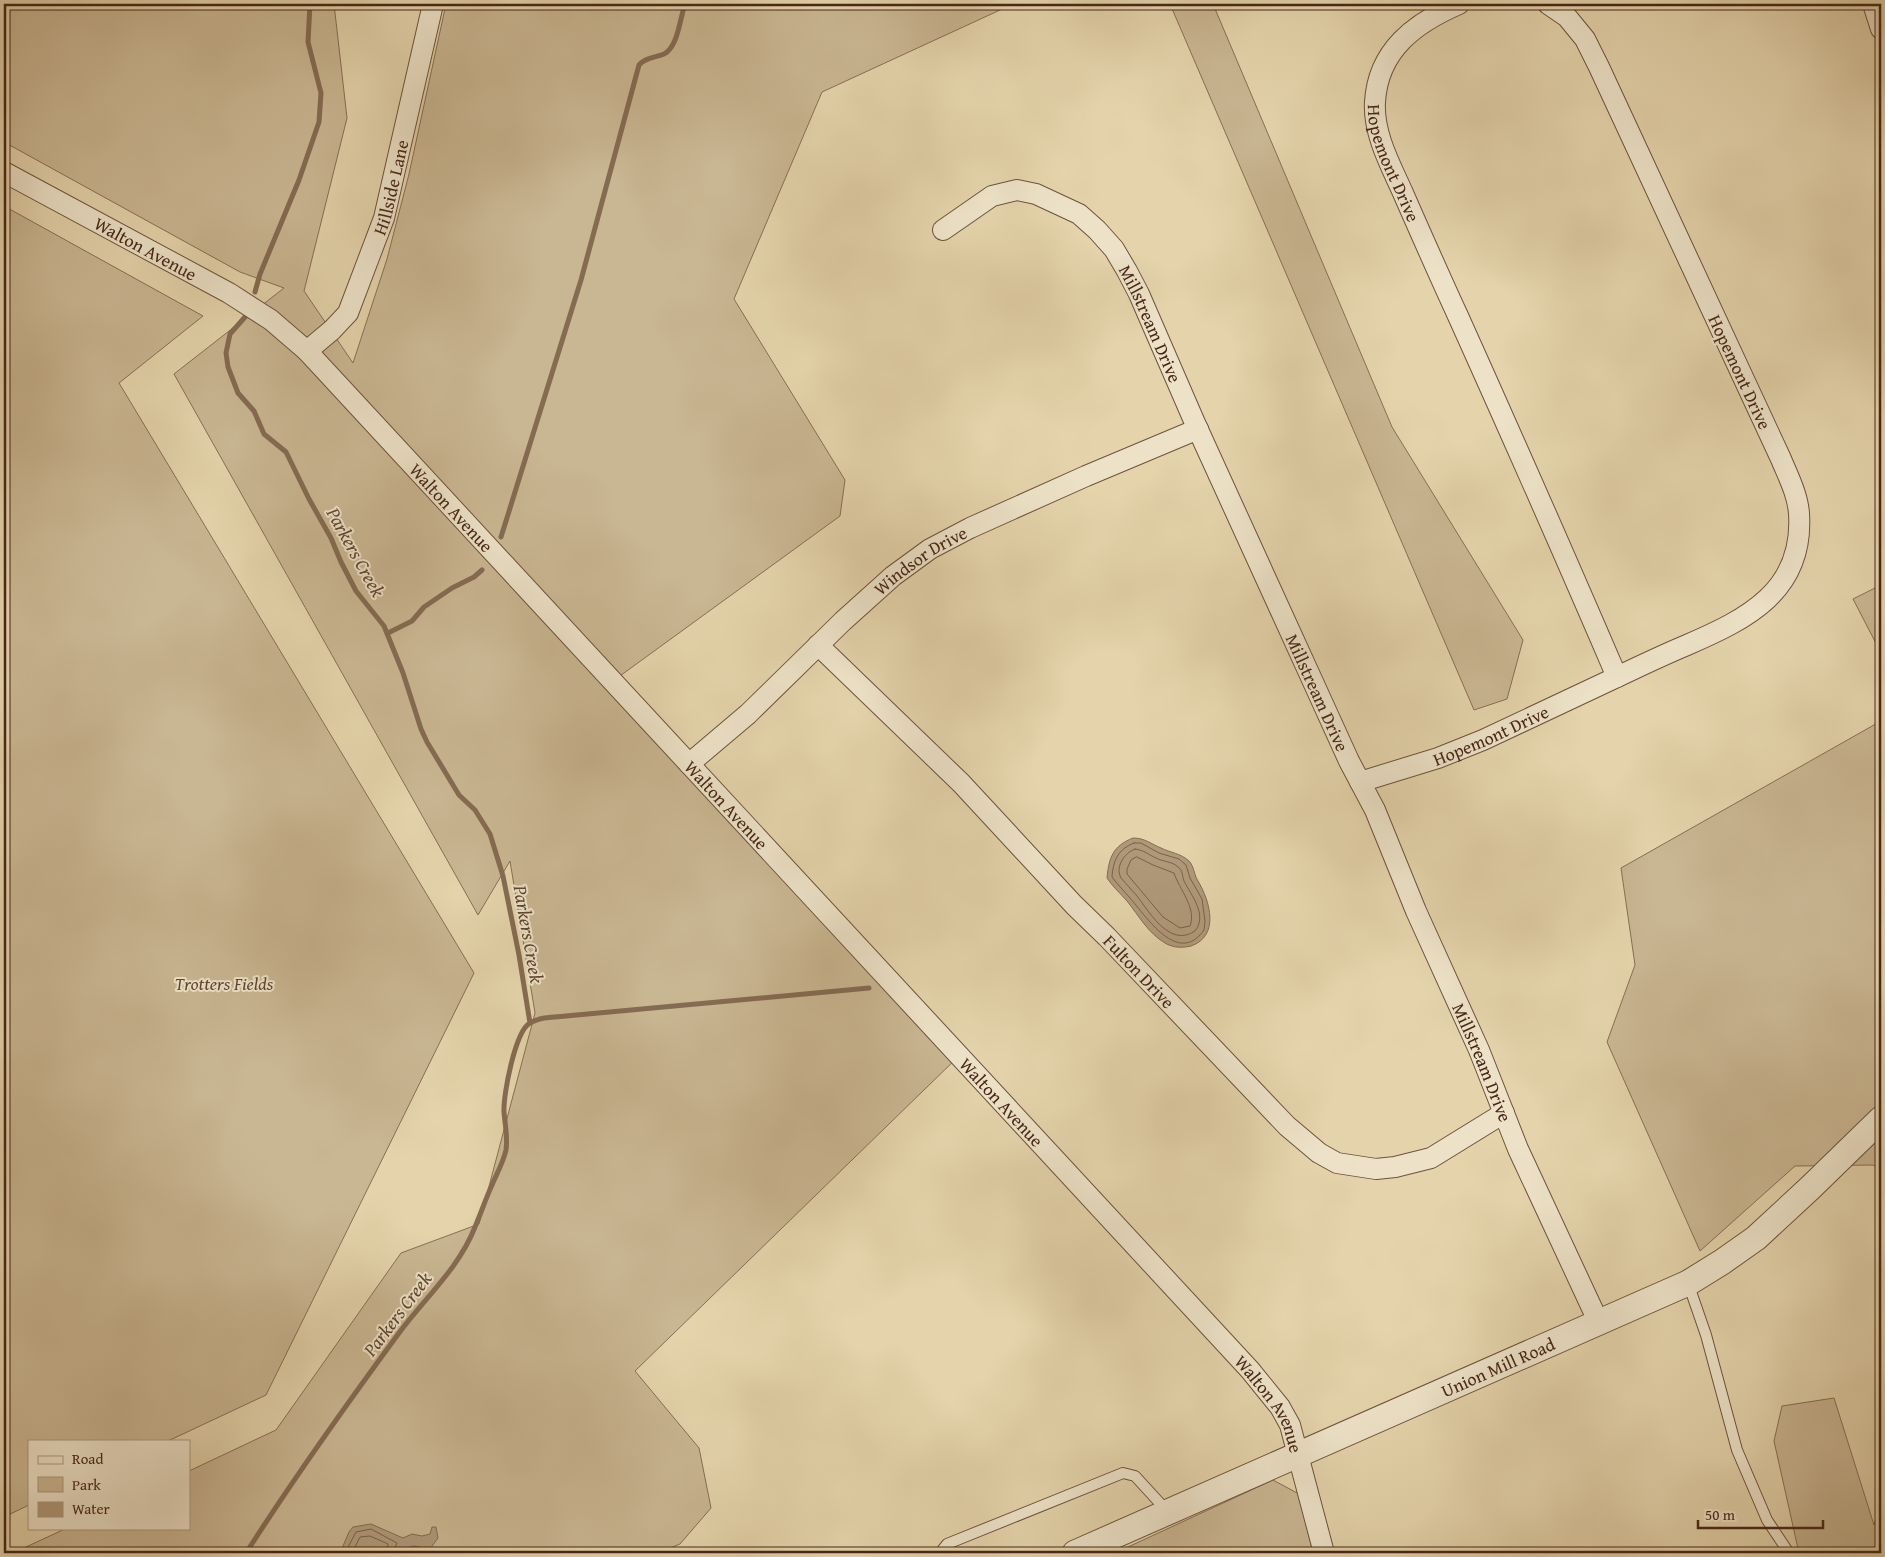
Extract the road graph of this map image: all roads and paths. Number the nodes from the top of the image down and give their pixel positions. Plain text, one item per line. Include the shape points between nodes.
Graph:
1 (433, 4) edge
2 (1459, 4) edge
3 (1548, 4) edge
4 (1873, 4) edge
5 (1881, 29) edge
6 (4, 172) edge
7 (943, 230) dead end
8 (307, 351) junction
9 (1198, 429) junction
10 (818, 645) junction
11 (1617, 677) junction
12 (689, 764) junction
13 (1360, 782) junction
14 (1504, 1113) junction
15 (1881, 1119) edge
16 (1688, 1282) junction
17 (1598, 1321) junction
18 (1298, 1454) junction
19 (1168, 1512) junction
20 (945, 1553) edge
21 (1074, 1553) edge
22 (1324, 1553) edge
23 (1789, 1553) edge

1 - 8 street, Hillside Lane via 384,218 348,313
2 - 11 street, Hopemont Drive via 1435,14 1411,30 1392,51 1379,76 1375,104 1379,132 1417,227 1530,474
3 - 11 street, Hopemont Drive via 1568,17 1585,39 1599,67 1781,460 1799,512 1799,540 1791,566 1778,588 1759,608 1736,623
4 - 5 street
6 - 8 street, Walton Avenue via 229,293 271,320
7 - 9 street, Millstream Drive via 992,196 1017,190 1036,194 1079,214 1114,249 1127,271
8 - 12 street, Walton Avenue
9 - 10 street, Windsor Drive via 1086,476 930,549 893,576
9 - 13 street, Millstream Drive
10 - 12 street, Windsor Drive via 748,714
10 - 14 street, Fulton Drive via 961,783 1287,1126 1319,1153 1337,1163 1357,1167 1376,1169 1413,1164 1431,1158
11 - 13 street, Hopemont Drive via 1438,758
12 - 18 street, Walton Avenue via 1250,1370 1280,1407 1290,1426
13 - 14 street, Millstream Drive
14 - 17 street, Millstream Drive
15 - 16 street, Union Mill Road via 1756,1238
16 - 17 street, Union Mill Road
16 - 23 lane via 1737,1450 1767,1520
17 - 18 street, Union Mill Road
18 - 19 street, Union Mill Road
18 - 22 street, Walton Avenue
19 - 20 lane via 1135,1476 1122,1473 947,1544 943,1549
19 - 21 street, Union Mill Road

